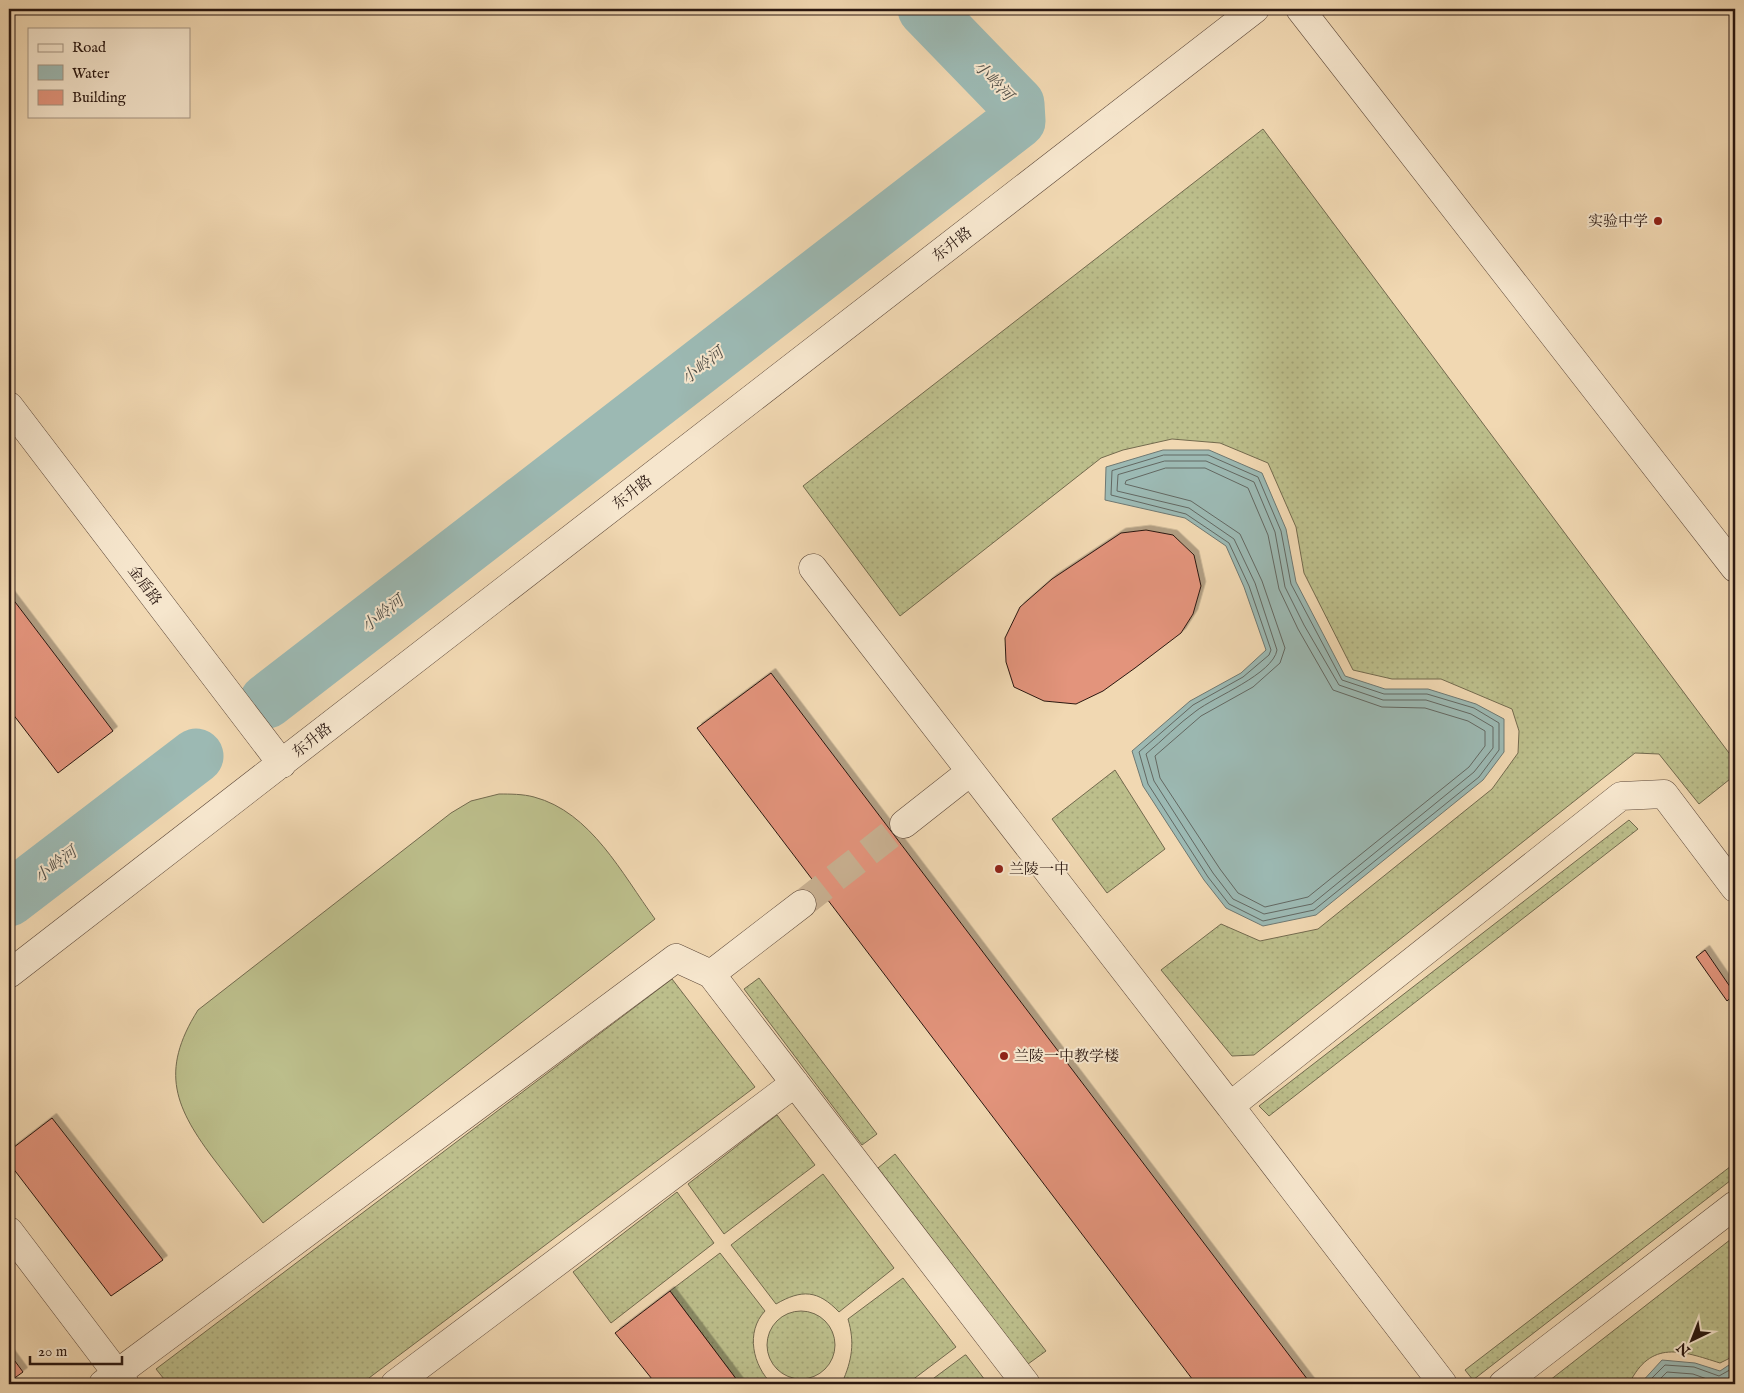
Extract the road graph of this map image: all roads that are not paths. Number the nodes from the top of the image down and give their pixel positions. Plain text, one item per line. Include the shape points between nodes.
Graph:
1 (1255, 9) edge
2 (1300, 9) edge
3 (9, 406) edge
4 (813, 568) dead end
5 (1735, 568) edge
6 (282, 764) junction
7 (970, 772) junction
8 (904, 824) tunnel mouth
9 (1735, 888) edge
10 (802, 904) tunnel mouth
11 (9, 974) edge
12 (711, 974) junction
13 (795, 1083) junction
14 (1230, 1106) junction
15 (1735, 1205) edge
16 (9, 1231) edge
17 (115, 1381) edge
18 (395, 1384) edge
19 (1026, 1384) edge
20 (1443, 1384) edge
21 (1503, 1384) edge

1 - 6 street, 东升路
2 - 5 street
3 - 6 street, 金盾路
4 - 7 street
6 - 11 street, 东升路
7 - 8 street
7 - 14 street
9 - 14 street via 1664,794 1621,796
10 - 12 street
12 - 13 street
12 - 17 street via 676,958
13 - 18 street
13 - 19 street
14 - 20 street
15 - 21 street
16 - 17 street

